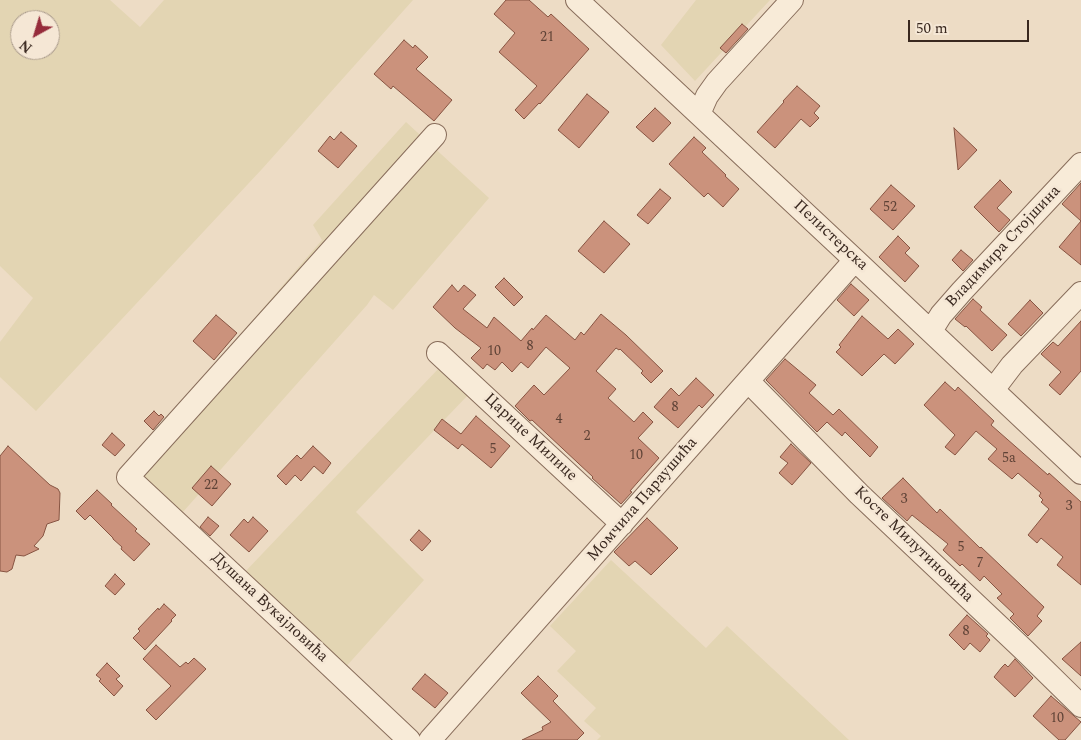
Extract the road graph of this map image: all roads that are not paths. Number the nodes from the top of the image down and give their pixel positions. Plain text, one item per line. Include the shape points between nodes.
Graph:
1 (577, 0) edge
2 (792, 0) edge
3 (699, 114) junction
4 (435, 135) dead end
5 (1081, 164) edge
6 (855, 260) junction
7 (1081, 294) edge
8 (931, 331) junction
9 (438, 353) dead end
10 (748, 381) junction
11 (993, 390) junction
12 (1081, 473) edge
13 (622, 524) junction
14 (1081, 706) edge
15 (409, 740) edge
16 (430, 740) edge

1 - 3 street, Пелистерска
2 - 3 street via 716,82
3 - 6 street, Пелистерска
4 - 15 street, Душана Вукајловића via 128,477
5 - 8 street, Владимира Стојшина via 962,291
6 - 8 street, Пелистерска
6 - 10 street, Момчила Параушића
7 - 11 street via 1012,365
8 - 11 street, Пелистерска
9 - 13 street, Царице Милице
10 - 13 street, Момчила Параушића
10 - 14 street, Косте Милутиновића via 859,494
11 - 12 street, Пелистерска
13 - 16 street, Момчила Параушића

